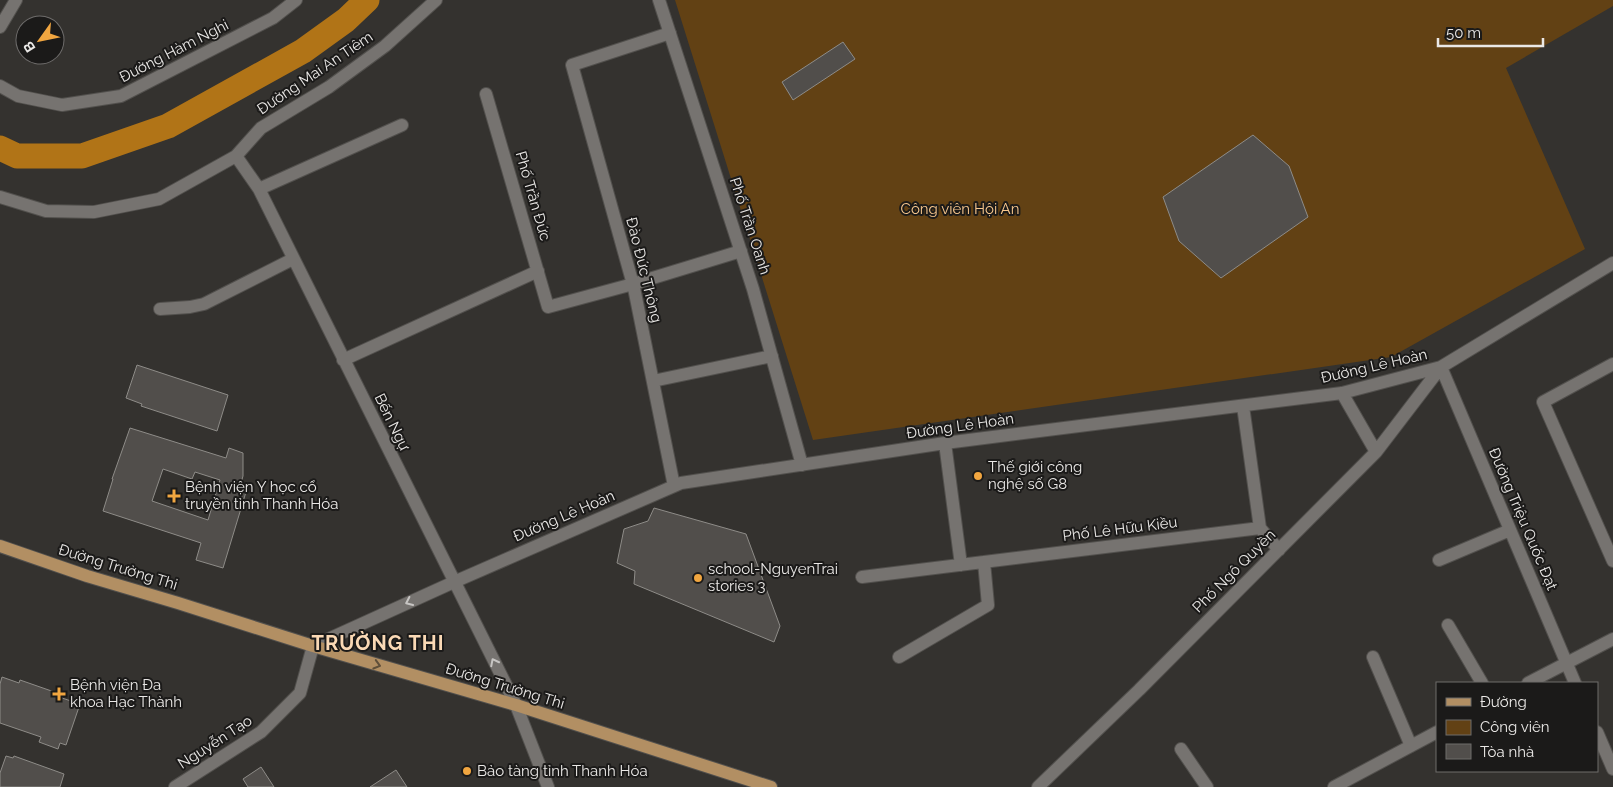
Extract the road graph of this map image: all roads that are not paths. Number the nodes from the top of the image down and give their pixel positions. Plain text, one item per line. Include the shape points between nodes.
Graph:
1 (16, 0) edge
2 (296, 0) edge
3 (436, 0) edge
4 (659, 0) edge
5 (0, 27) edge
6 (670, 33) junction
7 (0, 86) edge
8 (486, 94) dead end
9 (402, 125) dead end
10 (236, 156) junction
11 (259, 189) junction
12 (0, 197) edge
13 (741, 251) junction
14 (293, 259) junction
15 (1613, 263) edge
16 (538, 271) junction
17 (633, 284) junction
18 (160, 309) dead end
19 (772, 356) junction
20 (343, 360) junction
21 (1441, 367) junction
22 (1611, 370) edge
23 (653, 380) junction
24 (1342, 393) junction
25 (1244, 406) junction
26 (945, 443) junction
27 (1376, 452) junction
28 (802, 465) junction
29 (674, 486) junction
30 (1260, 528) junction
31 (1510, 530) junction
32 (0, 546) edge
33 (1279, 550) junction
34 (1440, 560) dead end
35 (1613, 561) edge
36 (984, 562) junction
37 (961, 565) junction
38 (862, 577) dead end
39 (454, 582) junction
40 (1448, 625) dead end
41 (1613, 639) edge
42 (313, 646) junction
43 (899, 657) dead end
44 (1374, 657) dead end
45 (1566, 663) junction
46 (1481, 682) edge
47 (1530, 682) edge
48 (1575, 682) edge
49 (516, 705) junction
50 (1436, 733) edge
51 (1598, 734) edge
52 (1411, 746) junction
53 (1181, 749) dead end
54 (1613, 769) edge
55 (175, 787) edge
56 (548, 787) edge
57 (771, 787) edge
58 (1038, 787) edge
59 (1207, 787) edge
60 (1334, 787) edge

1 - 5 street
2 - 7 street, Đường Hàm Nghi via 273,18 121,96 62,104 18,96
3 - 10 street, Đường Mai An Tiêm via 385,46 329,87 261,128
4 - 6 street, Phố Trần Oanh
6 - 13 street, Phố Trần Oanh
6 - 17 street, Đào Đức Thông via 572,65
8 - 16 street, Phố Trần Đức
9 - 11 street
10 - 11 street, Bến Ngự
10 - 12 street, Đường Mai An Tiêm via 159,200 94,212 46,212
11 - 14 street, Bến Ngự
13 - 17 street
13 - 19 street, Phố Trần Oanh
14 - 18 street via 204,304
14 - 20 street, Bến Ngự
15 - 21 street, Đường Lê Hoàn
16 - 17 street, Phố Trần Đức via 548,307
16 - 20 street
17 - 23 street, Đào Đức Thông
19 - 23 street
19 - 28 street, Phố Trần Oanh
20 - 39 street, Bến Ngự
21 - 24 street, Đường Lê Hoàn
21 - 27 street, Phố Ngô Quyền
21 - 31 street, Đường Triệu Quốc Đạt
22 - 35 street via 1543,402
23 - 29 street, Đào Đức Thông
24 - 25 street, Đường Lê Hoàn
24 - 27 street
25 - 26 street, Đường Lê Hoàn
25 - 30 street
26 - 28 street, Đường Lê Hoàn
26 - 37 street
27 - 33 street, Phố Ngô Quyền
28 - 29 street, Đường Lê Hoàn
29 - 39 street, Đường Lê Hoàn
30 - 33 street
30 - 36 street, Phố Lê Hữu Kiều
31 - 34 street
31 - 45 street, Đường Triệu Quốc Đạt
32 - 42 main road, Đường Trường Thi
33 - 58 street, Phố Ngô Quyền
36 - 37 street, Phố Lê Hữu Kiều
36 - 43 street via 988,605
37 - 38 street, Phố Lê Hữu Kiều
39 -> 42 street, Đường Lê Hoàn
49 -> 39 street, Bến Ngự
40 - 46 street
41 - 45 street
42 -> 49 main road, Đường Trường Thi
42 - 55 street, Nguyễn Tạo via 300,693 261,732
44 - 52 street
45 - 47 street
45 - 48 street, Đường Triệu Quốc Đạt
49 - 56 street, Bến Ngự
49 - 57 main road, Đường Trường Thi
50 - 52 street
51 - 54 street
52 - 60 street
53 - 59 street

